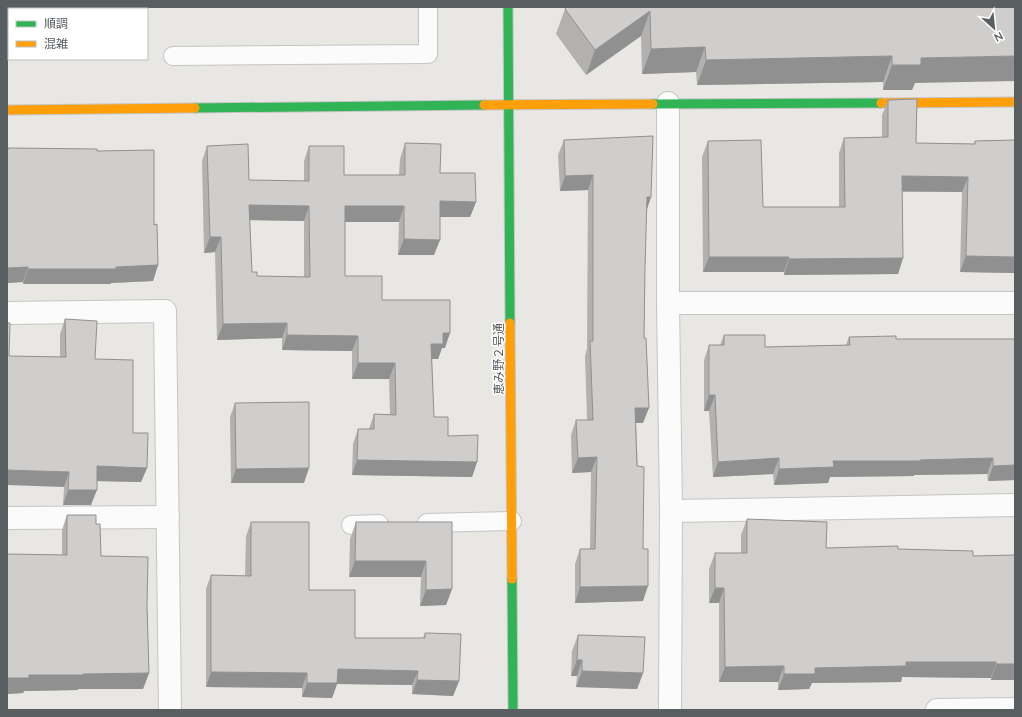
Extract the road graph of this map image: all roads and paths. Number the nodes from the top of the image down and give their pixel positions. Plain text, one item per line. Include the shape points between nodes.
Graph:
1 (428, 7) edge
2 (508, 7) edge
3 (173, 56) dead end
4 (1015, 102) edge
5 (668, 103) junction
6 (509, 106) junction
7 (7, 110) edge
8 (668, 303) junction
9 (1015, 303) edge
10 (7, 313) edge
11 (1015, 505) edge
12 (671, 511) junction
13 (168, 517) junction
14 (7, 518) edge
15 (512, 521) junction
16 (351, 525) dead end
17 (1015, 709) edge
18 (170, 710) edge
19 (514, 710) edge
20 (670, 710) edge
21 (937, 710) edge

1 - 3 lane via 428,54
2 - 6 street, 恵み野２号通
4 - 5 street
5 - 6 street
5 - 8 street
6 - 7 street
6 - 15 street, 恵み野２号通
8 - 9 street
8 - 12 street
10 - 13 street via 165,311
11 - 12 street
12 - 20 street
13 - 14 street
13 - 18 street
15 - 16 lane
15 - 19 street, 恵み野２号通
17 - 21 street

